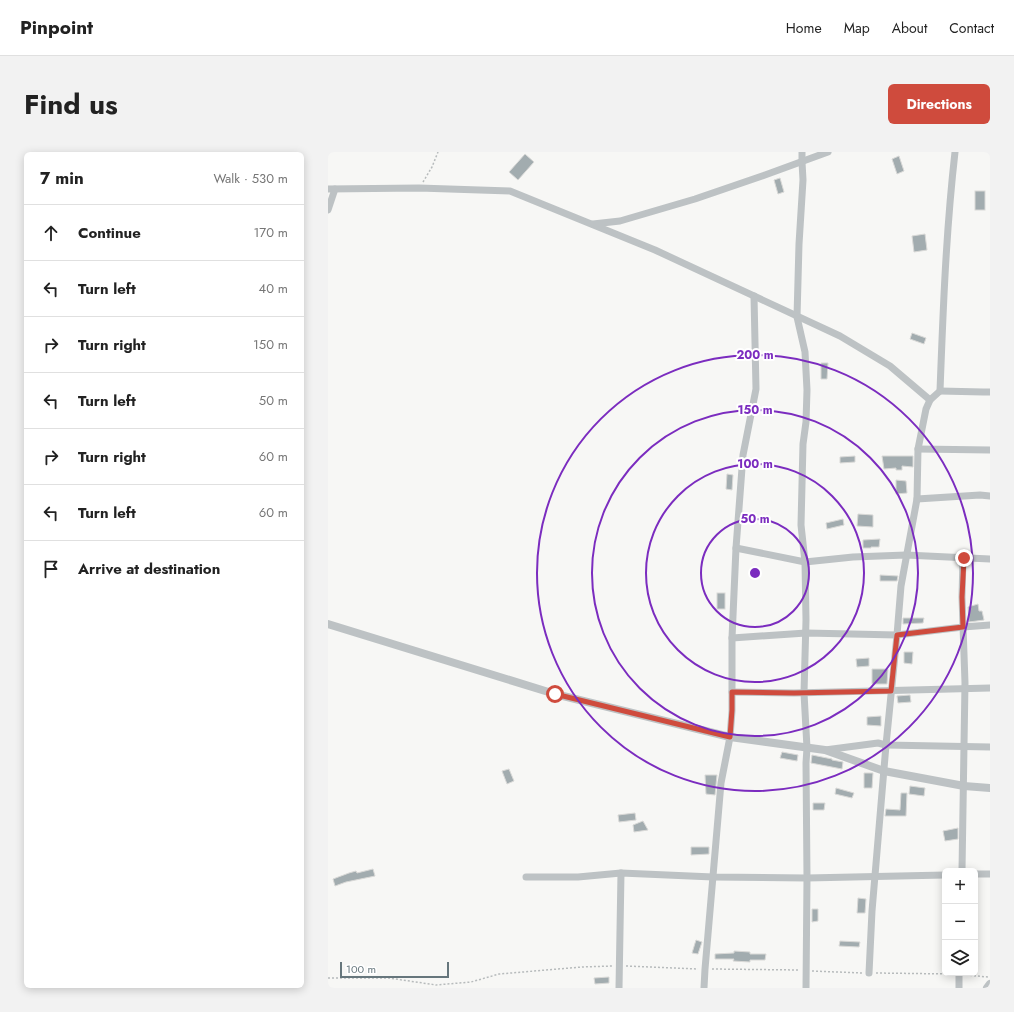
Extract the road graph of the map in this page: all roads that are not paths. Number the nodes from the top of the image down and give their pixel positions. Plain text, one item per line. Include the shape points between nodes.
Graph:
1 (802, 152) edge
2 (828, 152) edge
3 (955, 152) edge
4 (802, 162) junction
5 (332, 189) edge
6 (328, 210) edge
7 (591, 224) junction
8 (754, 296) junction
9 (797, 317) junction
10 (940, 391) junction
11 (990, 392) edge
12 (930, 400) junction
13 (918, 450) junction
14 (990, 450) edge
15 (990, 496) edge
16 (917, 499) junction
17 (736, 548) junction
18 (906, 555) junction
19 (964, 558) junction
20 (990, 559) edge
21 (805, 562) junction
22 (328, 624) edge
23 (990, 626) edge
24 (963, 627) junction
25 (806, 633) junction
26 (897, 635) junction
27 (732, 638) junction
28 (990, 688) edge
29 (965, 689) junction
30 (891, 691) junction
31 (732, 692) junction
32 (804, 693) junction
33 (730, 737) junction
34 (886, 744) junction
35 (964, 746) junction
36 (990, 747) edge
37 (807, 748) junction
38 (825, 750) junction
39 (884, 771) junction
40 (964, 786) junction
41 (990, 788) edge
42 (962, 868) edge
43 (621, 873) junction
44 (978, 874) edge
45 (990, 874) edge
46 (942, 875) edge
47 (526, 877) dead end
48 (713, 877) junction
49 (875, 877) junction
50 (807, 878) junction
51 (869, 973) road end
52 (959, 976) edge
53 (990, 984) edge
54 (619, 988) edge
55 (704, 988) edge
56 (806, 988) edge
57 (959, 988) edge
58 (987, 988) edge

1 - 4 street
2 - 4 street
3 - 10 street via 944,283
4 - 7 street via 695,199 620,221
4 - 9 street
5 - 6 street
5 - 7 street via 510,191
7 - 8 street via 655,250
8 - 9 street
8 - 17 street via 756,390 743,456
9 - 12 street via 840,336 890,366
9 - 21 street via 804,352 807,390 801,506
10 - 11 street
10 - 12 street
12 - 13 street
13 - 14 street
13 - 16 street
15 - 16 street
16 - 18 street
17 - 21 street
17 - 27 street
18 - 19 street
18 - 21 street
18 - 26 street
19 - 20 street
19 - 24 street
21 - 25 street
22 - 33 street via 555,694
23 - 24 street
24 - 26 street
24 - 29 street
25 - 26 street
25 - 27 street
25 - 32 street
26 - 30 street
27 - 31 street
28 - 29 street
29 - 30 street
29 - 35 street
30 - 32 street
30 - 34 street
31 - 32 street
31 - 33 street
32 - 37 street
33 - 37 street
33 - 48 street via 721,783
34 - 35 street
34 - 38 street
34 - 39 street
35 - 36 street
35 - 40 street
37 - 38 street
37 - 50 street
38 - 39 street
39 - 40 street
39 - 49 street
40 - 41 street
40 - 42 street
43 - 47 street via 578,877
43 - 48 street
43 - 54 street
44 - 45 street
46 - 49 street
48 - 50 street
48 - 55 street
49 - 50 street
49 - 51 street
50 - 56 street
52 - 57 street
53 - 58 street

